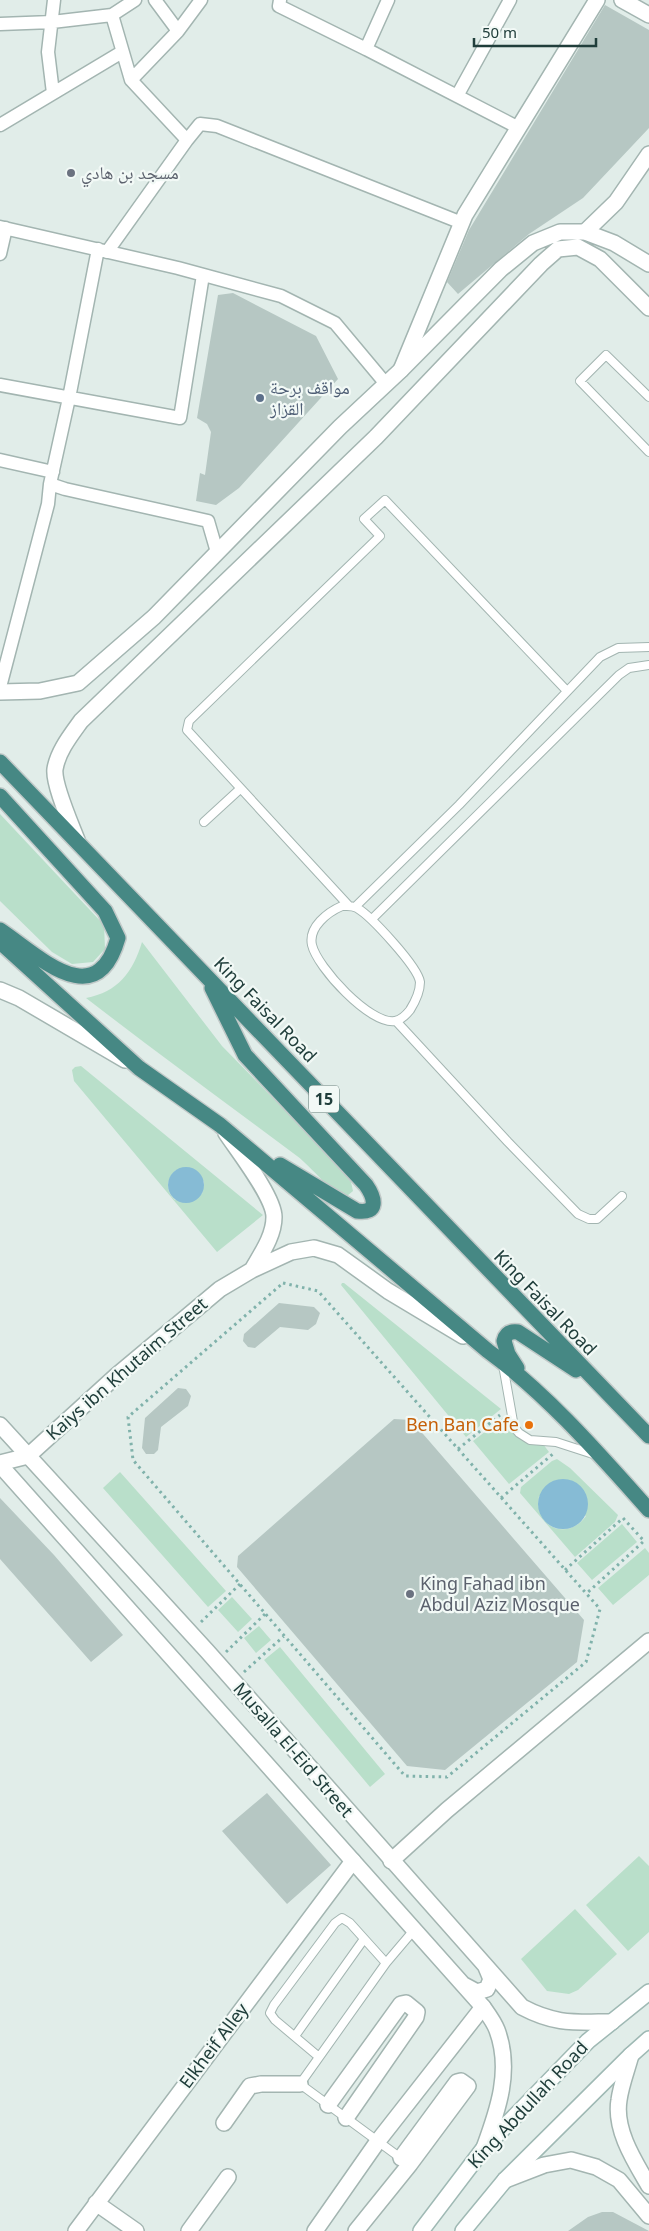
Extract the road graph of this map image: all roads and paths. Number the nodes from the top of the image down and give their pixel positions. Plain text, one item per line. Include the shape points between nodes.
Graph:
1 (54, 0) edge
2 (135, 0) edge
3 (155, 0) edge
4 (201, 0) edge
5 (280, 0) edge
6 (388, 0) edge
7 (510, 0) edge
8 (597, 0) edge
9 (622, 0) edge
10 (112, 15) junction
11 (649, 16) edge
12 (52, 22) junction
13 (0, 24) edge
14 (178, 31) junction
15 (366, 49) junction
16 (122, 52) junction
17 (131, 80) junction
18 (53, 93) junction
19 (456, 96) junction
20 (0, 125) edge
21 (518, 128) junction
22 (187, 140) junction
23 (649, 154) edge
24 (462, 223) junction
25 (3, 227) edge
26 (585, 232) junction
27 (103, 251) junction
28 (0, 254) edge
29 (649, 264) edge
30 (203, 275) junction
31 (649, 308) edge
32 (401, 370) junction
33 (386, 384) junction
34 (0, 385) edge
35 (649, 397) edge
36 (69, 398) junction
37 (649, 452) edge
38 (0, 460) edge
39 (51, 478) junction
40 (217, 552) junction
41 (649, 647) edge
42 (649, 665) edge
43 (0, 687) edge
44 (567, 691) junction
45 (0, 692) edge
46 (0, 762) edge
47 (240, 789) junction
48 (0, 796) edge
49 (204, 822) dead end
50 (77, 840) junction
51 (352, 906) junction
52 (372, 919) junction
53 (0, 930) edge
54 (0, 942) edge
55 (205, 975) junction
56 (0, 990) edge
57 (396, 1021) junction
58 (139, 1068) junction
59 (220, 1125) junction
60 (244, 1144) junction
61 (622, 1196) dead end
62 (252, 1270) junction
63 (488, 1351) junction
64 (502, 1361) junction
65 (526, 1381) junction
66 (511, 1407) junction
67 (621, 1408) junction
68 (0, 1424) edge
69 (649, 1436) edge
70 (564, 1444) junction
71 (458, 1449) junction
72 (28, 1456) junction
73 (601, 1457) junction
74 (0, 1464) edge
75 (501, 1498) junction
76 (649, 1510) edge
77 (565, 1570) junction
78 (240, 1584) junction
79 (586, 1594) junction
80 (265, 1614) junction
81 (189, 1633) junction
82 (284, 1636) junction
83 (649, 1641) edge
84 (216, 1661) junction
85 (233, 1681) junction
86 (353, 1861) junction
87 (391, 1861) junction
88 (414, 1930) junction
89 (364, 1939) junction
90 (386, 1963) junction
91 (485, 1966) junction
92 (461, 1983) junction
93 (649, 1992) edge
94 (483, 2007) junction
95 (612, 2022) junction
96 (295, 2036) junction
97 (649, 2040) edge
98 (631, 2055) junction
99 (319, 2057) junction
100 (300, 2084) junction
101 (328, 2105) junction
102 (346, 2118) junction
103 (224, 2122) dead end
104 (378, 2141) junction
105 (484, 2148) junction
106 (406, 2161) junction
107 (228, 2177) dead end
108 (505, 2180) junction
109 (649, 2186) edge
110 (96, 2203) junction
111 (649, 2216) edge
112 (76, 2231) edge
113 (136, 2231) edge
114 (190, 2231) edge
115 (315, 2231) edge
116 (356, 2231) edge
117 (421, 2231) edge
118 (463, 2231) edge

1 - 12 street
2 - 10 street
3 - 14 street
4 - 14 street
5 - 15 street via 279,6
6 - 15 street
7 - 19 street
8 - 21 street
9 - 11 street
10 - 12 street
10 - 16 street
12 - 13 street
12 - 18 street via 48,52
14 - 17 street
15 - 19 street
16 - 17 street
16 - 18 street
17 - 22 street
18 - 20 street
19 - 21 street
21 - 24 street
22 - 24 street via 200,124 217,126
22 - 27 street
23 - 26 street via 616,202
24 - 32 street
25 - 27 street
25 - 28 street
26 - 29 street via 614,243
26 - 32 street via 560,232 533,243 501,268
27 - 30 street
27 - 36 street
30 - 33 street via 281,296 335,323
30 - 36 street via 180,418
31 - 50 street via 600,259 578,247 558,249 541,264 376,437 81,721 64,744 55,770 60,795
32 - 33 street
33 - 40 street
34 - 36 street
35 - 37 lane via 606,355 580,381
36 - 39 street
38 - 39 street
39 - 40 street via 66,489 208,521
39 - 43 street via 48,504
40 - 45 street via 154,617 78,683 40,691
41 - 44 lane via 618,648 600,657
42 - 52 lane via 628,668 619,675
44 - 47 lane via 385,500 364,520 380,536 189,721 187,730
44 - 51 lane via 459,805
46 - 50 highway, King Faisal Road / 15
47 - 49 lane
47 - 51 lane
48 - 53 highway via 105,911 118,938 114,954 100,972 82,978 61,972
50 - 55 highway, King Faisal Road / 15
51 - 52 lane
51 - 57 lane via 333,910 314,930 311,943 317,959 370,1014
52 - 57 lane via 414,968 420,981 414,1004 406,1016
54 - 58 highway
55 - 60 highway via 245,1055 366,1185 374,1196 374,1204 370,1210 357,1211
55 - 67 highway, King Faisal Road / 15
56 - 58 street
57 - 61 lane via 578,1214 597,1219
58 - 59 highway
59 - 60 highway
59 - 62 street via 270,1200 274,1216 272,1231
60 - 63 highway
62 - 63 street, Kaiys ibn Khutaim Street via 291,1252 314,1248 338,1255 388,1291
62 - 72 street, Kaiys ibn Khutaim Street via 220,1289 183,1318
63 - 64 highway
64 - 65 highway
64 - 66 lane
65 - 67 highway via 508,1354 504,1341 512,1331 582,1374
65 - 73 highway
66 - 70 lane via 514,1427 519,1434 530,1440
66 - 71 path
67 - 69 highway, King Faisal Road / 15
68 - 72 street, Musalla El-Eid Street
70 - 73 lane
70 - 75 path
71 - 75 path
71 - 78 path via 318,1291 283,1283 128,1417 133,1460
72 - 74 street, Kaiys ibn Khutaim Street
72 - 81 street, Musalla El-Eid Street
73 - 76 highway
74 - 86 street, Musalla El-Eid Street
75 - 77 path
77 - 79 path
77 - 79 path via 623,1518 644,1541
78 - 80 path
78 - 81 path
79 - 82 path via 600,1609 586,1662 447,1777 405,1776
80 - 82 path
80 - 84 path
81 - 84 street, Musalla El-Eid Street
82 - 85 path
83 - 87 street
84 - 85 street, Musalla El-Eid Street
85 - 87 street, Musalla El-Eid Street
86 - 88 street, Musalla El-Eid Street
86 - 110 street, Elkheif Alley
87 - 91 street, Musalla El-Eid Street
88 - 90 lane
88 - 92 street, Musalla El-Eid Street
89 - 90 lane
89 - 96 lane
89 - 96 lane via 342,1918 335,1923 274,2005 270,2013 274,2020
90 - 99 lane
91 - 92 street via 491,1979 483,1992 472,1991
91 - 95 street, Musalla El-Eid Street via 522,2007 542,2018 567,2022
92 - 94 street, Musalla El-Eid Street
93 - 95 street, King Abdullah Road
94 - 104 street
94 - 105 street, Musalla El-Eid Street via 497,2028 503,2075 500,2104
95 - 105 street, King Abdullah Road via 588,2041
96 - 99 lane
97 - 98 street, King Abdullah Road
98 - 108 street, King Abdullah Road
98 - 109 street via 618,2101 620,2122 627,2145
99 - 100 lane
100 - 101 lane
100 - 103 street via 250,2086
101 - 102 lane
101 - 102 street via 401,2004 406,2004 417,2012 416,2017
102 - 104 lane
104 - 106 lane
104 - 115 street
105 - 117 street, King Abdullah Road
106 - 106 street via 457,2082 468,2086 466,2090
106 - 116 street
107 - 114 street
108 - 111 street via 544,2165 571,2160 596,2167 619,2180
108 - 118 street, King Abdullah Road
110 - 112 street, Elkheif Alley
110 - 113 street

